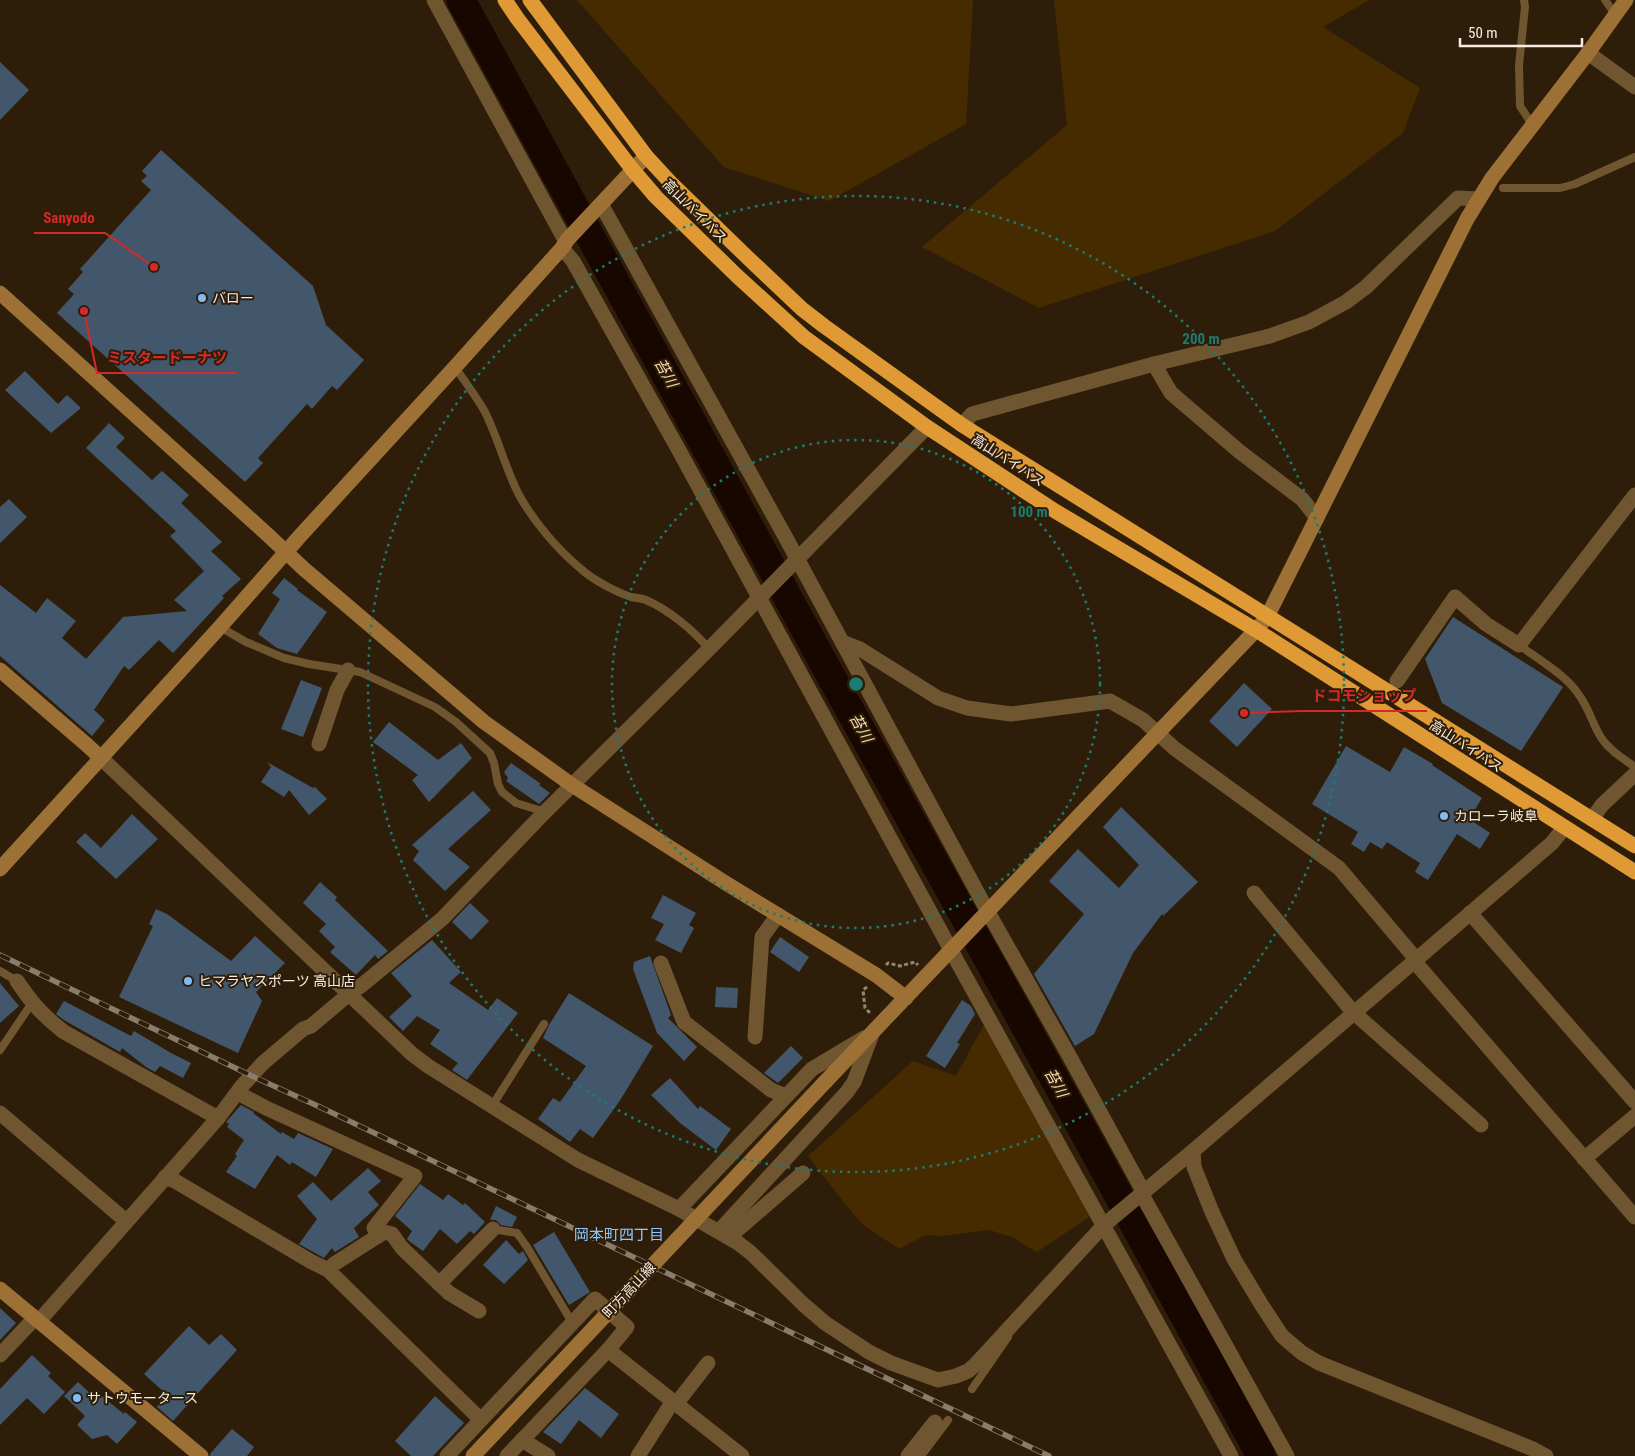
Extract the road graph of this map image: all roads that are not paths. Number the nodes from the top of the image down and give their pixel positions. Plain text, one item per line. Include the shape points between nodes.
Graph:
1 (434, 0) edge
2 (505, 0) edge
3 (530, 0) edge
4 (1524, 0) edge
5 (1605, 0) edge
6 (1626, 0) edge
7 (1616, 14) junction
8 (1588, 53) junction
9 (1635, 87) edge
10 (1533, 126) junction
11 (646, 156) junction
12 (1635, 157) edge
13 (632, 169) junction
14 (1503, 188) dead end
15 (1479, 198) junction
16 (600, 206) junction
17 (566, 243) junction
18 (0, 293) edge
19 (1154, 364) junction
20 (456, 367) junction
21 (962, 425) junction
22 (927, 427) junction
23 (1635, 495) edge
24 (1317, 518) junction
25 (286, 552) junction
26 (795, 562) junction
27 (762, 595) junction
28 (1267, 616) junction
29 (220, 627) junction
30 (1256, 630) junction
31 (842, 642) junction
32 (1519, 645) junction
33 (709, 649) junction
34 (0, 670) edge
35 (348, 670) junction
36 (1397, 681) dead end
37 (1158, 733) junction
38 (319, 744) dead end
39 (100, 757) junction
40 (1635, 767) edge
41 (1635, 774) edge
42 (572, 785) junction
43 (545, 812) junction
44 (1592, 819) junction
45 (1564, 828) junction
46 (1635, 846) edge
47 (0, 869) edge
48 (1635, 872) edge
49 (1254, 893) dead end
50 (987, 913) junction
51 (1470, 913) junction
52 (778, 915) junction
53 (954, 947) junction
54 (1415, 960) junction
55 (661, 962) dead end
56 (0, 971) edge
57 (17, 981) joint
58 (348, 994) junction
59 (906, 998) junction
60 (32, 1003) junction
61 (1353, 1012) junction
62 (544, 1024) dead end
63 (872, 1034) junction
64 (755, 1037) dead end
65 (0, 1050) edge
66 (238, 1093) junction
67 (786, 1096) junction
68 (1635, 1102) edge
69 (492, 1106) junction
70 (0, 1113) edge
71 (1635, 1116) edge
72 (218, 1118) junction
73 (1481, 1124) dead end
74 (1192, 1151) junction
75 (1584, 1159) junction
76 (803, 1173) dead end
77 (165, 1177) junction
78 (1141, 1194) junction
79 (679, 1209) junction
80 (1635, 1217) edge
81 (126, 1222) junction
82 (1106, 1223) junction
83 (493, 1229) joint
84 (724, 1234) junction
85 (378, 1236) junction
86 (328, 1270) junction
87 (439, 1284) junction
88 (0, 1289) edge
89 (478, 1311) dead end
90 (1021, 1314) junction
91 (37, 1319) junction
92 (573, 1324) junction
93 (608, 1350) junction
94 (0, 1356) edge
95 (708, 1363) dead end
96 (972, 1389) dead end
97 (674, 1403) junction
98 (481, 1420) junction
99 (942, 1421) joint
100 (522, 1440) junction
101 (201, 1456) edge
102 (447, 1456) edge
103 (473, 1456) edge
104 (507, 1456) edge
105 (548, 1456) edge
106 (638, 1456) edge
107 (742, 1456) edge
108 (908, 1456) edge
109 (921, 1456) edge
110 (1232, 1456) edge
111 (1287, 1456) edge
112 (1546, 1456) edge

1 - 17 street
2 - 13 highway, 高山バイパス
3 - 11 highway, 高山バイパス
4 - 10 lane via 1519,65 1520,106
5 - 7 lane
6 - 7 street
7 - 8 street
8 - 9 street
8 - 10 street
10 - 15 street
11 - 13 street
11 - 21 highway, 高山バイパス via 802,309
12 - 14 lane via 1560,188
13 - 16 street
13 - 22 highway, 高山バイパス via 656,197 804,337
15 - 19 street via 1458,198 1366,287 1328,313 1270,336
15 - 24 street
16 - 17 street
16 - 26 street
17 - 20 street
17 - 27 street via 573,261
18 - 25 street
19 - 21 street via 972,414
19 - 24 street via 1172,393 1240,452 1302,499
20 - 25 street
20 - 33 lane via 495,433 519,493 545,532 589,576 658,607
21 - 28 highway, 高山バイパス
22 - 26 street
22 - 30 highway, 高山バイパス via 1055,511
23 - 32 street
24 - 28 street
25 - 29 street
25 - 42 street via 484,722
26 - 27 street
26 - 31 street
27 - 33 street
27 - 53 street
28 - 30 street
28 - 44 highway, 高山バイパス
29 - 35 lane via 284,658
29 - 39 street
30 - 37 street
30 - 45 highway, 高山バイパス
31 - 37 street via 860,649 938,698 967,708 1011,714 1110,701
31 - 50 street
32 - 36 street via 1486,624 1455,596
32 - 40 lane via 1574,688 1603,741
33 - 42 street
34 - 39 street
35 - 38 street via 337,690
35 - 43 lane via 360,672 435,707 456,722 490,753 502,792 516,803
37 - 50 street
37 - 54 street via 1339,868
39 - 47 street
39 - 58 street
41 - 44 street
42 - 43 street
42 - 52 street
43 - 58 street via 442,918
44 - 46 highway, 高山バイパス
45 - 48 highway, 高山バイパス
45 - 51 street via 1552,843
49 - 61 street
50 - 53 street
50 - 78 street via 1071,1058
51 - 54 street
51 - 68 street
52 - 59 street via 876,975
52 - 64 street via 762,937
53 - 59 street, 町方高山線
53 - 82 street
54 - 61 street
54 - 75 street
55 - 67 street via 684,1022 771,1090
56 - 57 lane
57 - 60 street
58 - 66 street via 280,1047
58 - 69 street via 412,1054
59 - 63 street, 町方高山線
60 - 65 lane
60 - 72 street via 64,1032
61 - 73 street
61 - 74 street
62 - 69 lane
63 - 67 street via 812,1069
63 - 84 street via 847,1092
63 - 103 street, 町方高山線, bridge
66 - 72 street
66 - 85 street via 415,1176 374,1228
67 - 79 street
69 - 79 street via 578,1160
70 - 81 street
71 - 75 street
72 - 77 street
74 - 78 street
74 - 112 street via 1194,1168 1234,1259 1274,1326 1291,1345 1318,1363
75 - 80 street
76 - 84 street
77 - 81 street
77 - 86 street
78 - 82 street
78 - 111 street
79 - 84 street
81 - 91 street
82 - 90 street
82 - 110 street
83 - 87 street
83 - 92 lane via 517,1233
84 - 90 street via 751,1253 803,1304 846,1338 890,1363 938,1380 968,1371
85 - 86 street
85 - 87 street via 384,1232 392,1234
86 - 98 street
87 - 89 street
88 - 91 street
90 - 96 lane
91 - 94 street
91 - 101 street
92 - 93 street via 595,1299 627,1327
92 - 98 street
93 - 97 street
93 - 100 street
95 - 97 street
97 - 106 street
97 - 107 street
98 - 102 street
99 - 108 street
99 - 109 lane
100 - 104 street
100 - 105 street

